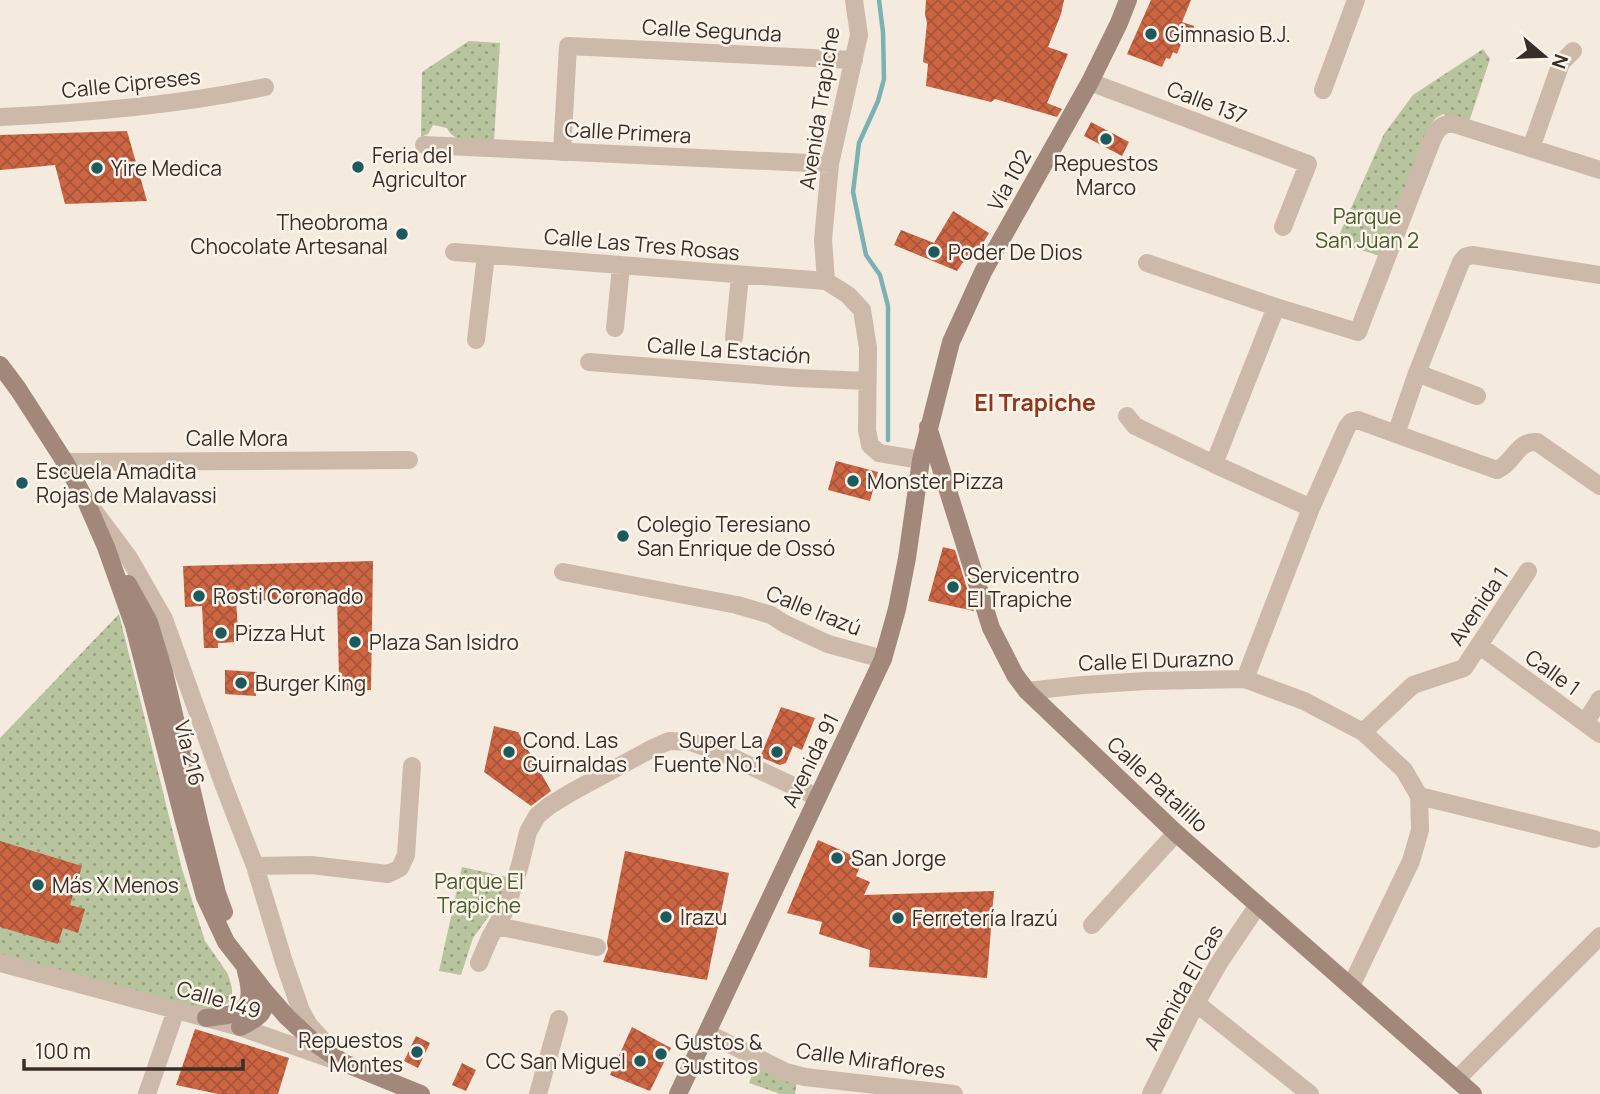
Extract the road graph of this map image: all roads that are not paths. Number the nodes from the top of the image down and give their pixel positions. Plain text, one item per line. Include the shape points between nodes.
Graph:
1 (854, 0) edge
2 (1128, 0) edge
3 (1356, 0) edge
4 (1573, 51) dead end
5 (854, 60) junction
6 (1090, 82) junction
7 (265, 88) dead end
8 (1323, 90) dead end
9 (0, 117) edge
10 (424, 145) dead end
11 (1531, 148) junction
12 (562, 152) junction
13 (830, 164) junction
14 (1600, 170) edge
15 (1283, 227) dead end
16 (454, 252) dead end
17 (486, 255) junction
18 (1147, 263) dead end
19 (621, 266) junction
20 (740, 275) junction
21 (1600, 275) edge
22 (826, 281) junction
23 (1276, 307) junction
24 (615, 328) dead end
25 (734, 338) dead end
26 (476, 340) dead end
27 (589, 362) dead end
28 (0, 365) edge
29 (1417, 373) junction
30 (942, 379) junction
31 (867, 381) junction
32 (1477, 396) dead end
33 (1127, 416) dead end
34 (928, 427) joint
35 (1396, 434) junction
36 (409, 460) dead end
37 (930, 460) junction
38 (65, 462) junction
39 (1214, 464) junction
40 (1600, 486) edge
41 (86, 501) junction
42 (1311, 508) junction
43 (1528, 571) dead end
44 (563, 572) dead end
45 (1480, 646) junction
46 (883, 659) junction
47 (1245, 679) junction
48 (1027, 691) junction
49 (1600, 699) edge
50 (1585, 723) junction
51 (1363, 732) junction
52 (1600, 734) edge
53 (412, 766) dead end
54 (1419, 796) junction
55 (817, 797) junction
56 (1176, 833) junction
57 (1594, 839) dead end
58 (255, 866) junction
59 (1258, 905) junction
60 (1092, 925) dead end
61 (497, 926) junction
62 (1600, 936) edge
63 (597, 947) dead end
64 (479, 962) dead end
65 (0, 963) edge
66 (244, 964) junction
67 (1351, 986) junction
68 (266, 993) junction
69 (1196, 1003) junction
70 (176, 1010) junction
71 (206, 1018) junction
72 (559, 1019) dead end
73 (240, 1027) junction
74 (707, 1033) junction
75 (344, 1063) junction
76 (1457, 1079) junction
77 (147, 1094) edge
78 (421, 1094) edge
79 (538, 1094) edge
80 (678, 1094) edge
81 (954, 1094) edge
82 (1152, 1094) edge
83 (1310, 1094) edge
84 (1473, 1094) edge

1 - 5 street, Avenida Trapiche via 859,35
2 - 6 main road, Vía 102
3 - 8 street
4 - 11 street via 1562,63
5 - 12 street, Calle Segunda via 568,46
5 - 13 street, Avenida Trapiche
6 - 15 street, Calle 137 via 1308,164
6 - 30 main road, Vía 102 via 983,272 951,342
7 - 9 street, Calle Cipreses via 214,98
10 - 12 street, Calle Primera
11 - 14 street
11 - 23 street via 1451,123 1443,125 1433,138 1358,332
12 - 13 street, Calle Primera
13 - 22 street, Avenida Trapiche via 823,240
16 - 17 street, Calle Las Tres Rosas
17 - 19 street, Calle Las Tres Rosas
17 - 26 street
18 - 23 street
19 - 20 street, Calle Las Tres Rosas
19 - 24 street
20 - 22 street, Calle Las Tres Rosas
20 - 25 street
21 - 29 street via 1465,257
22 - 31 street via 862,310
23 - 39 street
27 - 31 street, Calle La Estación
28 - 38 main road, Vía 216
29 - 32 street
29 - 35 street
30 - 34 main road, Vía 102
30 - 37 main road
31 - 37 street via 870,445 879,453
33 - 39 street via 1135,426
34 - 37 main road, Avenida 91
35 - 40 street via 1497,470 1522,445 1537,442
35 - 42 street via 1351,422
36 - 38 street, Calle Mora
37 - 46 main road, Avenida 91
37 - 48 main road, Calle Patalillo via 952,507 991,628
38 - 41 main road, Vía 216
39 - 42 street
41 - 58 street via 129,558 164,619
41 - 66 main road, Vía 216 via 134,626 205,897 226,942
42 - 47 street
43 - 45 street, Avenida 1
44 - 46 street, Calle Irazú via 737,605 771,615 828,644
45 - 50 street, Calle 1
45 - 51 street, Avenida 1 via 1464,668 1413,685
46 - 55 main road, Avenida 91
47 - 48 street, Calle El Durazno via 1083,684
47 - 51 street, Calle El Durazno via 1304,701
48 - 56 main road, Calle Patalillo
49 - 50 street
50 - 52 street, Calle 1
51 - 54 street, Calle El Durazno via 1404,770
53 - 58 street via 406,855 400,868 388,874
54 - 57 street
54 - 67 street via 1420,830 1411,861
55 - 61 street via 727,755 691,742 669,741 570,793 537,816
55 - 74 main road, Avenida 91
56 - 59 main road, Calle Patalillo
56 - 60 street
58 - 75 street via 301,1011
59 - 67 main road, Calle Patalillo
59 - 69 street, Avenida El Cas
61 - 63 street
61 - 64 street
62 - 76 street
65 - 70 street, Calle 149
66 - 68 main road, Vía 216
66 - 71 main road via 251,989 249,1002 229,1016
67 - 76 main road, Calle Patalillo
68 - 73 main road via 259,1018
68 - 75 main road, Vía 216 via 304,1033
69 - 82 street, Avenida El Cas
69 - 83 street
70 - 71 street, Calle 149
70 - 77 street
71 - 73 street, Calle 149
72 - 79 street
73 - 75 street, Calle 149
74 - 80 main road, Avenida 91
74 - 81 street, Calle Miraflores via 805,1077
75 - 78 main road, Calle 149
76 - 84 main road, Calle Patalillo

